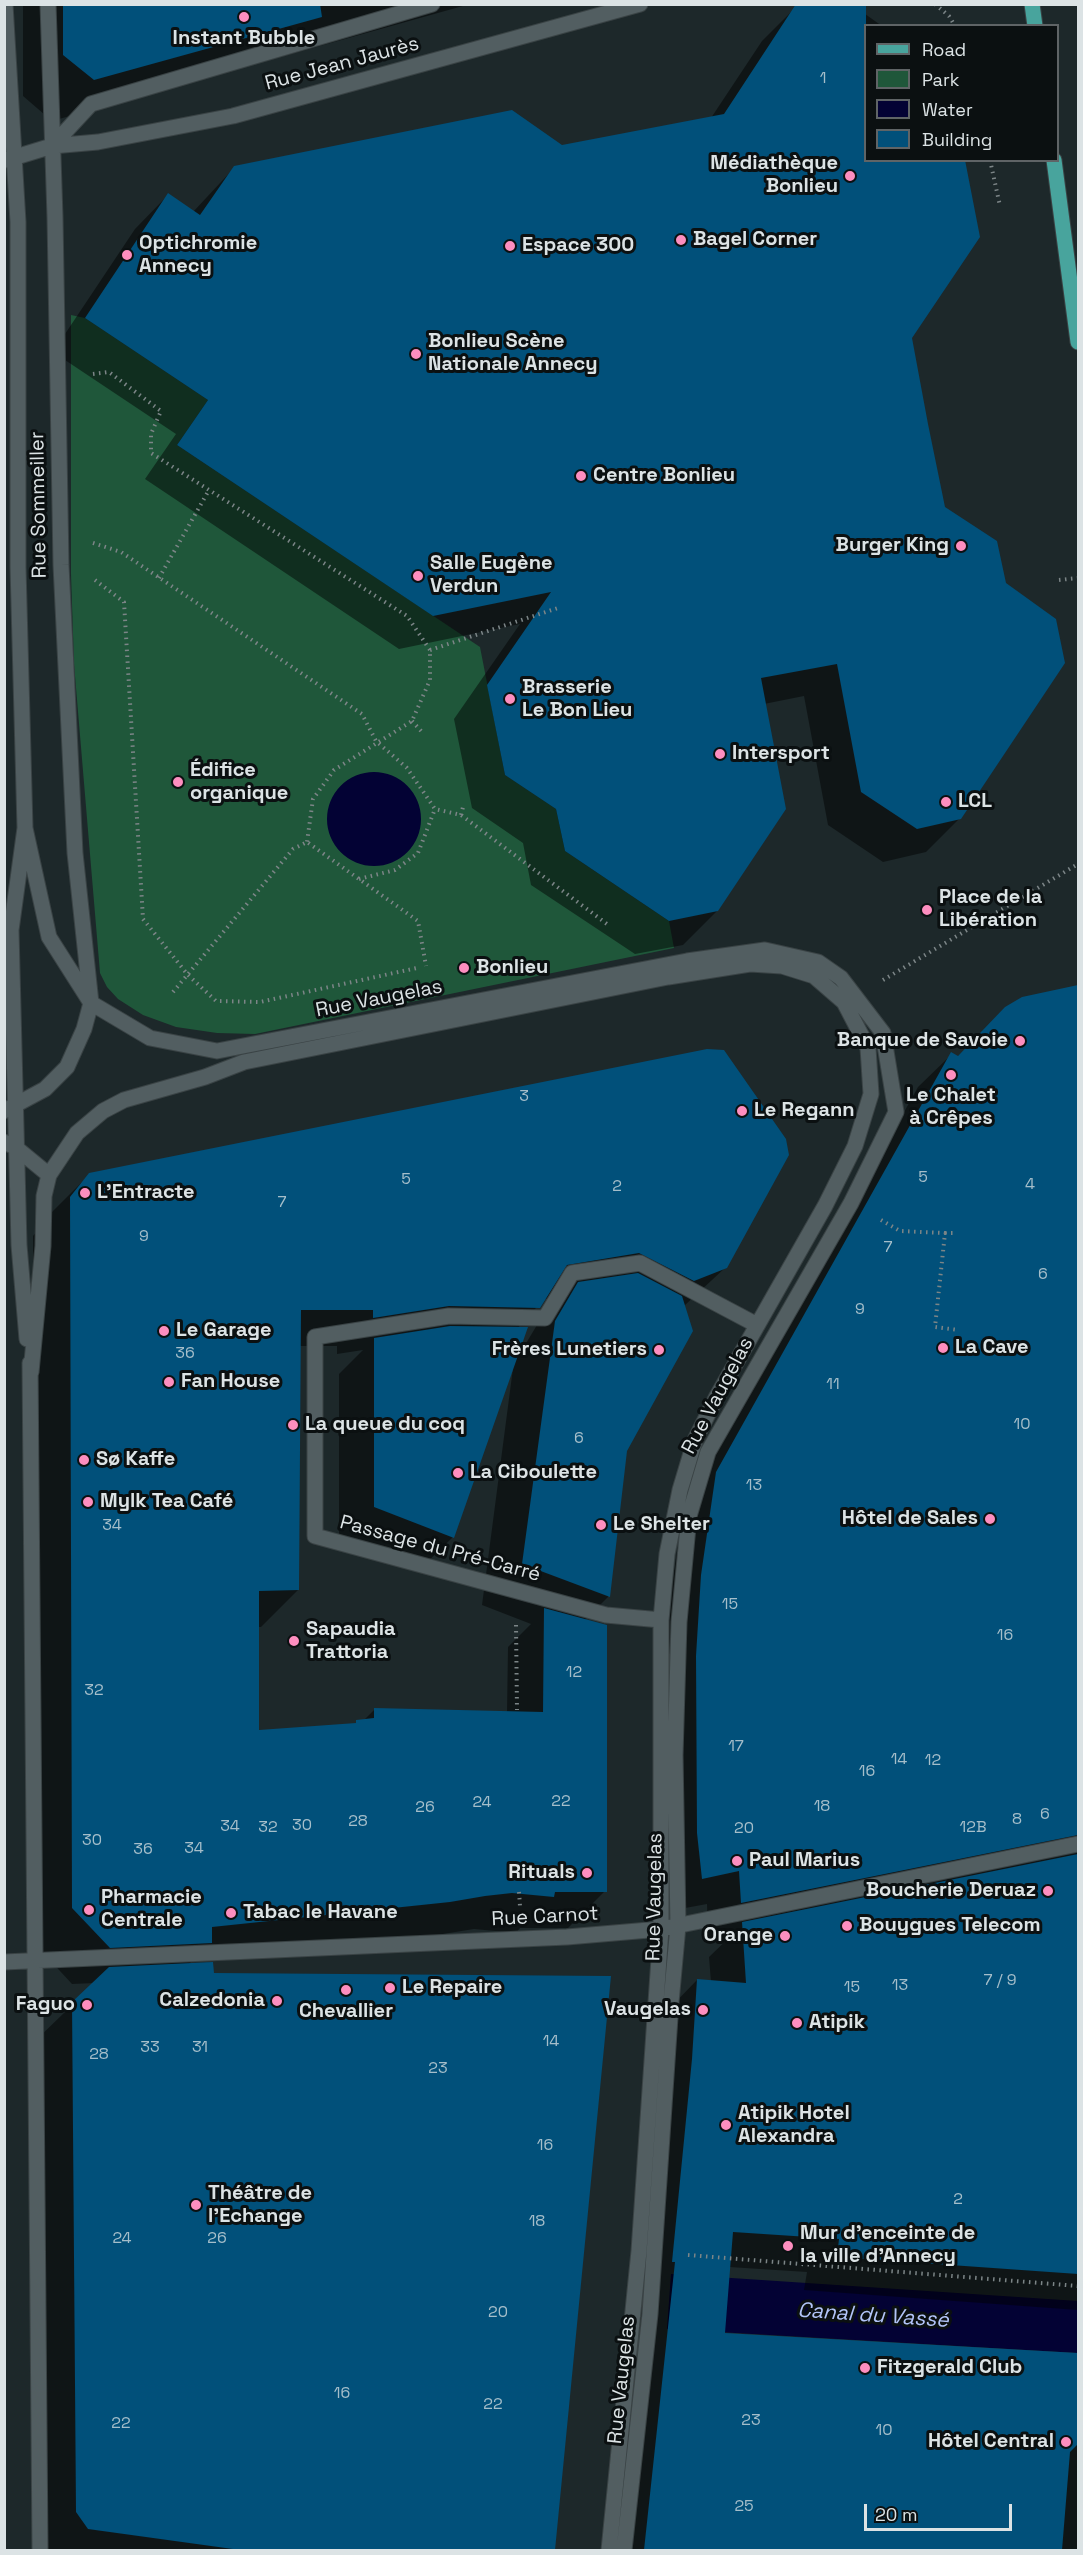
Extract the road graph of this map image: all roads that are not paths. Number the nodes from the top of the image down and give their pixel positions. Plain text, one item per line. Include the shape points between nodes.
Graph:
1 (5, 4) edge
2 (48, 4) edge
3 (432, 4) edge
4 (640, 4) edge
5 (1032, 4) edge
6 (1035, 24) edge
7 (52, 146) junction
8 (9, 159) edge
9 (1054, 162) edge
10 (1078, 342) edge
11 (11, 567) edge
12 (25, 828) junction
13 (850, 999) junction
14 (91, 1003) junction
15 (217, 1051) joint
16 (10, 1108) edge
17 (10, 1144) edge
18 (49, 1175) junction
19 (757, 1325) junction
20 (31, 1372) junction
21 (661, 1620) junction
22 (1078, 1844) edge
23 (678, 1926) junction
24 (661, 1929) junction
25 (4, 1962) edge
26 (36, 1962) junction
27 (40, 2550) edge
28 (609, 2550) edge
29 (624, 2550) edge

1 - 8 street, Rue Sommeiller
2 - 7 street, Rue Sommeiller
3 - 7 street, Rue Jean Jaurès via 91,104
4 - 7 street, Rue Jean Jaurès via 233,116 98,142
5 - 6 main road
7 - 8 street, Rue Jean Jaurès
7 - 14 street, Rue Sommeiller via 61,565 75,853
8 - 11 street, Rue Sommeiller via 18,222
9 - 10 main road
11 - 12 street, Rue Sommeiller
12 - 14 street, Rue Sommeiller via 49,937
12 - 16 street, Rue Sommeiller via 11,930
13 - 15 street, Rue Vaugelas via 841,978 818,962 765,950 687,961
13 - 18 street, Rue Sommeiller via 814,976 782,966 750,964 244,1062 124,1100 103,1111 76,1133
13 - 19 street, Rue Vaugelas via 868,1048 871,1094 855,1146
13 - 23 street, Rue Vaugelas via 883,1033 896,1112 851,1203 708,1452 689,1516 679,1622 675,1755
14 - 15 street, Rue Sommeiller via 150,1038
14 - 16 street, Rue Sommeiller via 67,1067 45,1089
16 - 17 street, Rue Sommeiller
17 - 18 street
17 - 20 street, Rue Sommeiller
18 - 20 street, Rue Sommeiller via 44,1196
19 - 21 street, Rue Vaugelas via 695,1440 667,1554
19 - 21 street, Passage du Pré-Carré via 640,1263 572,1273 545,1318 449,1316 315,1337 315,1536 606,1615
20 - 26 street, Rue Sommeiller
21 - 24 street, Rue Vaugelas
22 - 23 street, Rue Carnot
23 - 24 street, Rue Carnot
23 - 29 street, Rue Vaugelas via 650,2314
24 - 26 street, Rue Carnot via 567,1937
24 - 28 street, Rue Vaugelas via 639,2251
25 - 26 street, Rue Carnot
26 - 27 street, Rue Sommeiller

